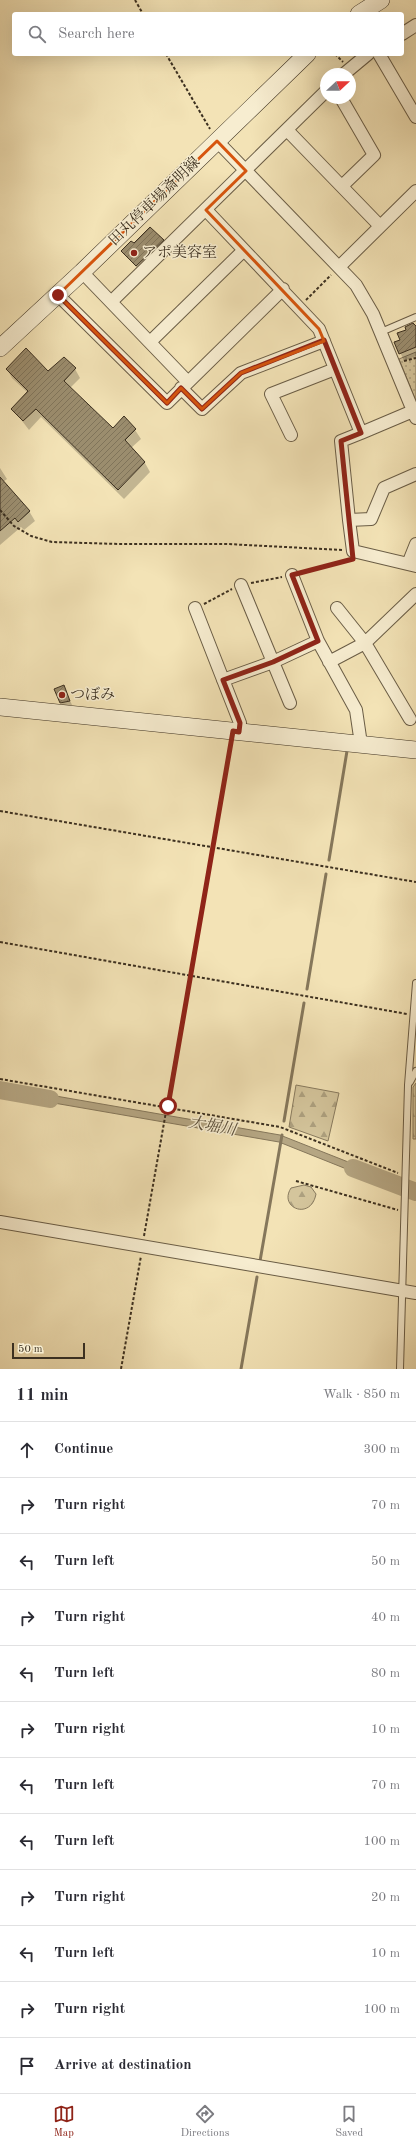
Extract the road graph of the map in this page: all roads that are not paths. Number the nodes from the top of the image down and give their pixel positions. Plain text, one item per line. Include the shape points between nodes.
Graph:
1 (381, 0) edge
2 (362, 12) edge
3 (416, 25) edge
4 (404, 33) edge
5 (305, 56) edge
6 (366, 56) edge
7 (380, 56) edge
8 (351, 68) edge
9 (320, 97) edge
10 (344, 104) edge
11 (416, 117) edge
12 (287, 130) junction
13 (217, 141) junction
14 (246, 171) junction
15 (342, 186) junction
16 (416, 190) edge
17 (206, 210) junction
18 (379, 225) junction
19 (244, 250) junction
20 (339, 267) junction
21 (82, 272) junction
22 (283, 290) junction
23 (58, 295) junction
24 (111, 302) junction
25 (416, 317) edge
26 (381, 332) junction
27 (324, 340) junction
28 (150, 342) junction
29 (0, 348) edge
30 (335, 369) junction
31 (184, 385) junction
32 (415, 415) edge
33 (361, 433) junction
34 (291, 434) dead end
35 (413, 478) edge
36 (349, 520) junction
37 (416, 544) edge
38 (412, 565) edge
39 (292, 575) road end
40 (241, 584) road end
41 (416, 594) edge
42 (195, 608) road end
43 (337, 608) dead end
44 (318, 641) junction
45 (365, 643) junction
46 (273, 662) junction
47 (329, 662) junction
48 (223, 680) junction
49 (290, 703) dead end
50 (0, 707) edge
51 (410, 719) dead end
52 (236, 732) junction
53 (361, 744) junction
54 (416, 750) edge
55 (416, 983) edge
56 (416, 1071) edge
57 (408, 1085) junction
58 (0, 1222) edge
59 (402, 1292) junction
60 (416, 1293) edge
61 (400, 1369) edge

1 - 2 main road
3 - 4 street
5 - 13 main road, 田丸停車場斎明線
6 - 8 street
7 - 11 street
9 - 12 street
10 - 15 street via 374,155
12 - 14 street
12 - 15 street
13 - 14 street
13 - 21 main road, 田丸停車場斎明線
14 - 17 street
14 - 20 street
15 - 18 street
16 - 18 street
17 - 19 street
17 - 24 street
18 - 20 street
19 - 22 street
19 - 28 street
20 - 26 street via 362,294
21 - 23 main road, 田丸停車場斎明線
21 - 24 street
22 - 27 street via 319,329
22 - 31 street
23 - 29 main road, 田丸停車場斎明線
23 - 31 street via 167,403
24 - 28 street
25 - 26 lane
26 - 32 street
27 - 30 street
27 - 31 street via 241,373 202,409
28 - 31 street
30 - 33 street
30 - 34 street via 271,394
32 - 33 street
33 - 36 street via 341,441
35 - 36 street via 384,488 371,519
36 - 38 street via 353,551
37 - 38 street
39 - 44 street
40 - 46 street
41 - 45 street
42 - 48 street
43 - 45 street
44 - 46 street
44 - 47 street
45 - 47 street
45 - 51 street
46 - 48 street
46 - 49 street
47 - 53 street via 356,710
48 - 52 street via 240,723
50 - 52 main road
52 - 53 main road
53 - 54 main road
55 - 57 lane
56 - 57 lane
57 - 59 lane
58 - 59 street
59 - 60 street
59 - 61 lane

